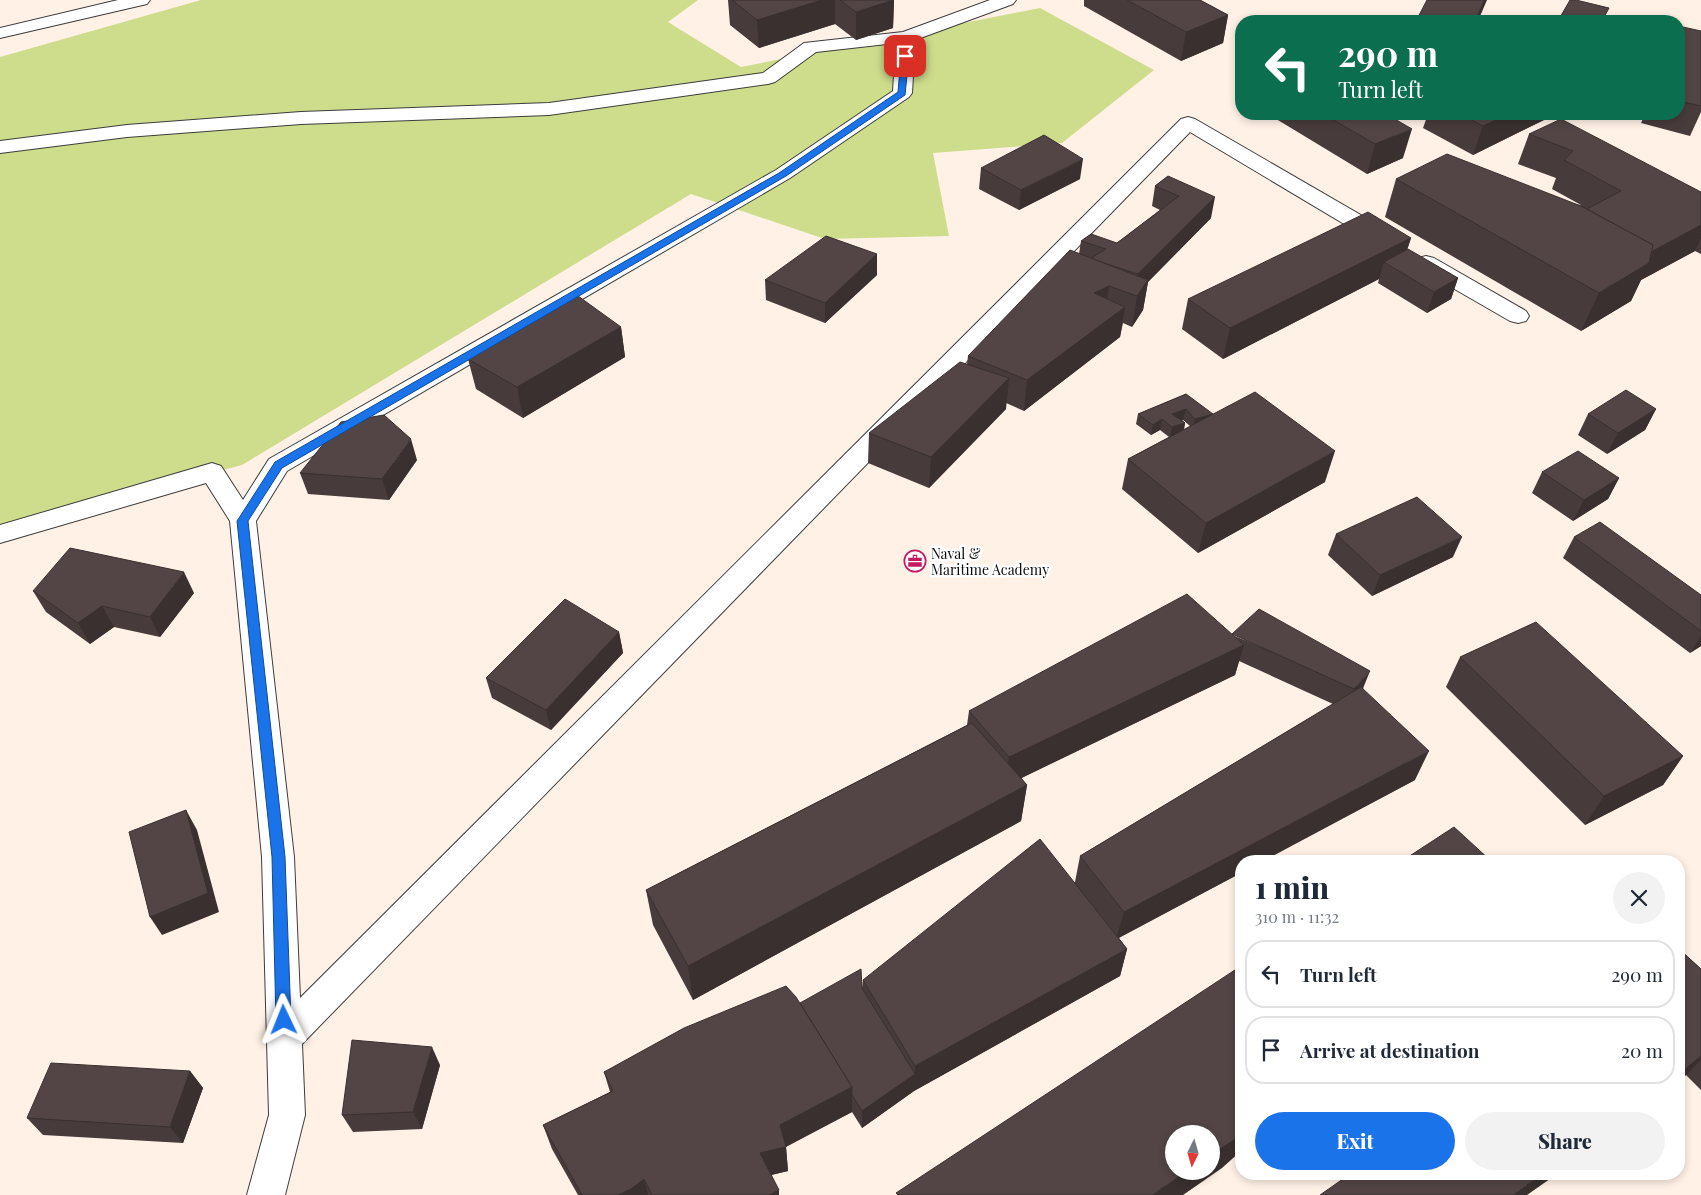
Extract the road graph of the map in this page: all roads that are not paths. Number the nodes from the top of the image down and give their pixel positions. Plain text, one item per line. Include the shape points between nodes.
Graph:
1 (141, 0) edge
2 (1007, 0) edge
3 (0, 33) edge
4 (906, 37) junction
5 (0, 147) edge
6 (1518, 316) dead end
7 (243, 521) junction
8 (0, 534) edge
9 (284, 1038) junction
10 (266, 1195) edge

1 - 3 street
2 - 4 street
4 - 5 street via 811,47 768,78 549,109 302,118 127,131
4 - 7 street via 902,93 782,174 278,465
6 - 9 street via 1188,124
7 - 8 street via 212,472
7 - 9 street via 278,857
9 - 10 street via 287,1115

